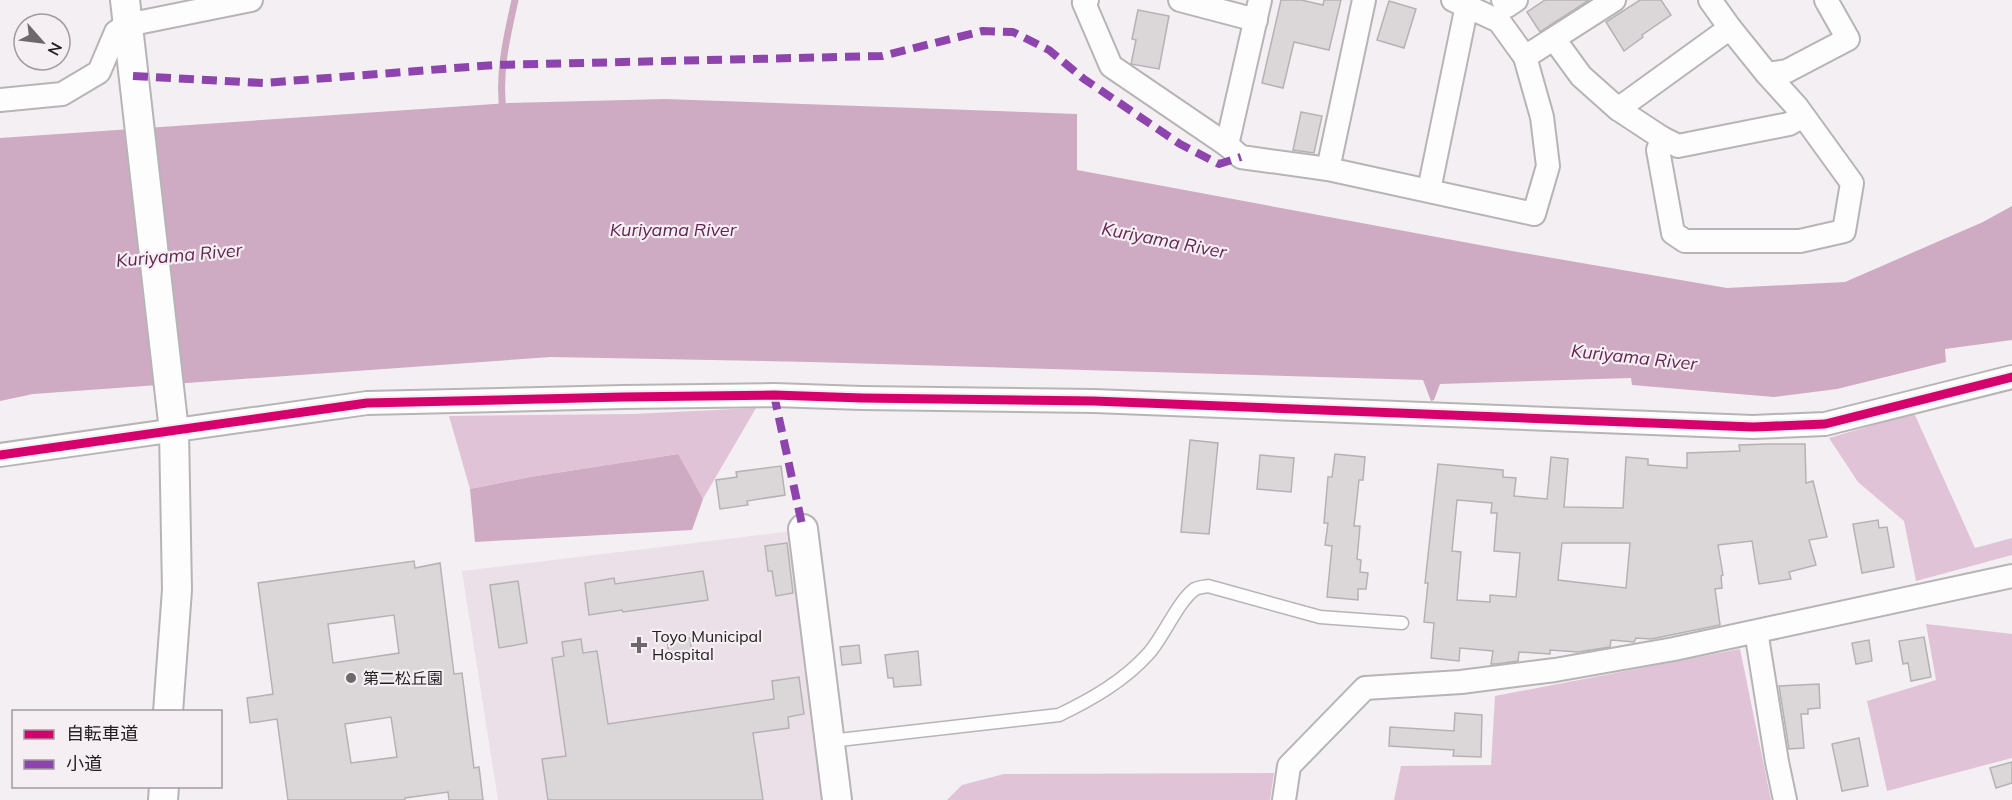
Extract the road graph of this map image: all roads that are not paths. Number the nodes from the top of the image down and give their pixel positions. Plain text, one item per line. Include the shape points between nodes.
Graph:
1 (249, 0) edge
2 (1087, 0) edge
3 (1180, 0) edge
4 (1364, 0) edge
5 (1503, 0) edge
6 (1516, 0) edge
7 (1614, 0) edge
8 (1710, 0) edge
9 (1826, 0) edge
10 (1460, 2) edge
11 (1258, 10) edge
12 (126, 13) edge
13 (1730, 28) junction
14 (1554, 39) junction
15 (1525, 57) junction
16 (1767, 74) junction
17 (0, 100) edge
18 (1618, 109) junction
19 (1803, 116) junction
20 (1662, 138) junction
21 (1227, 145) junction
22 (1328, 169) junction
23 (1429, 190) junction
24 (2012, 376) edge
25 (174, 431) junction
26 (0, 455) edge
27 (803, 529) dead end
28 (2012, 576) edge
29 (1402, 623) dead end
30 (1753, 633) junction
31 (168, 710) edge
32 (830, 741) junction
33 (837, 800) edge
34 (1284, 800) edge
35 (1785, 800) edge

1 - 12 street
2 - 21 street via 1084,3 1111,66
3 - 11 street
4 - 22 street
5 - 6 street via 1507,6
7 - 14 street
8 - 13 street
9 - 16 street via 1848,39 1787,71
10 - 15 street via 1499,21
10 - 23 street
11 - 21 street
12 - 17 street via 99,72 62,94
12 - 25 street
13 - 16 street
13 - 18 street
14 - 15 street
14 - 18 street via 1581,76
15 - 23 street via 1542,117 1548,166 1534,214
16 - 19 street
18 - 20 street
19 - 20 street via 1789,124 1678,146
19 - 20 street via 1852,183 1844,231 1800,241 1685,241 1673,233 1658,150
21 - 22 street via 1241,157
22 - 23 street
24 - 25 street via 1825,424 1753,427 1118,402 774,395 367,403
25 - 26 street
25 - 31 street via 177,590
27 - 32 street
28 - 30 street
29 - 32 lane via 1320,617 1208,586 1196,588 1149,653 1118,682 1059,715
30 - 34 street via 1555,670 1461,682 1365,688 1289,766
30 - 35 street via 1757,637
32 - 33 street

